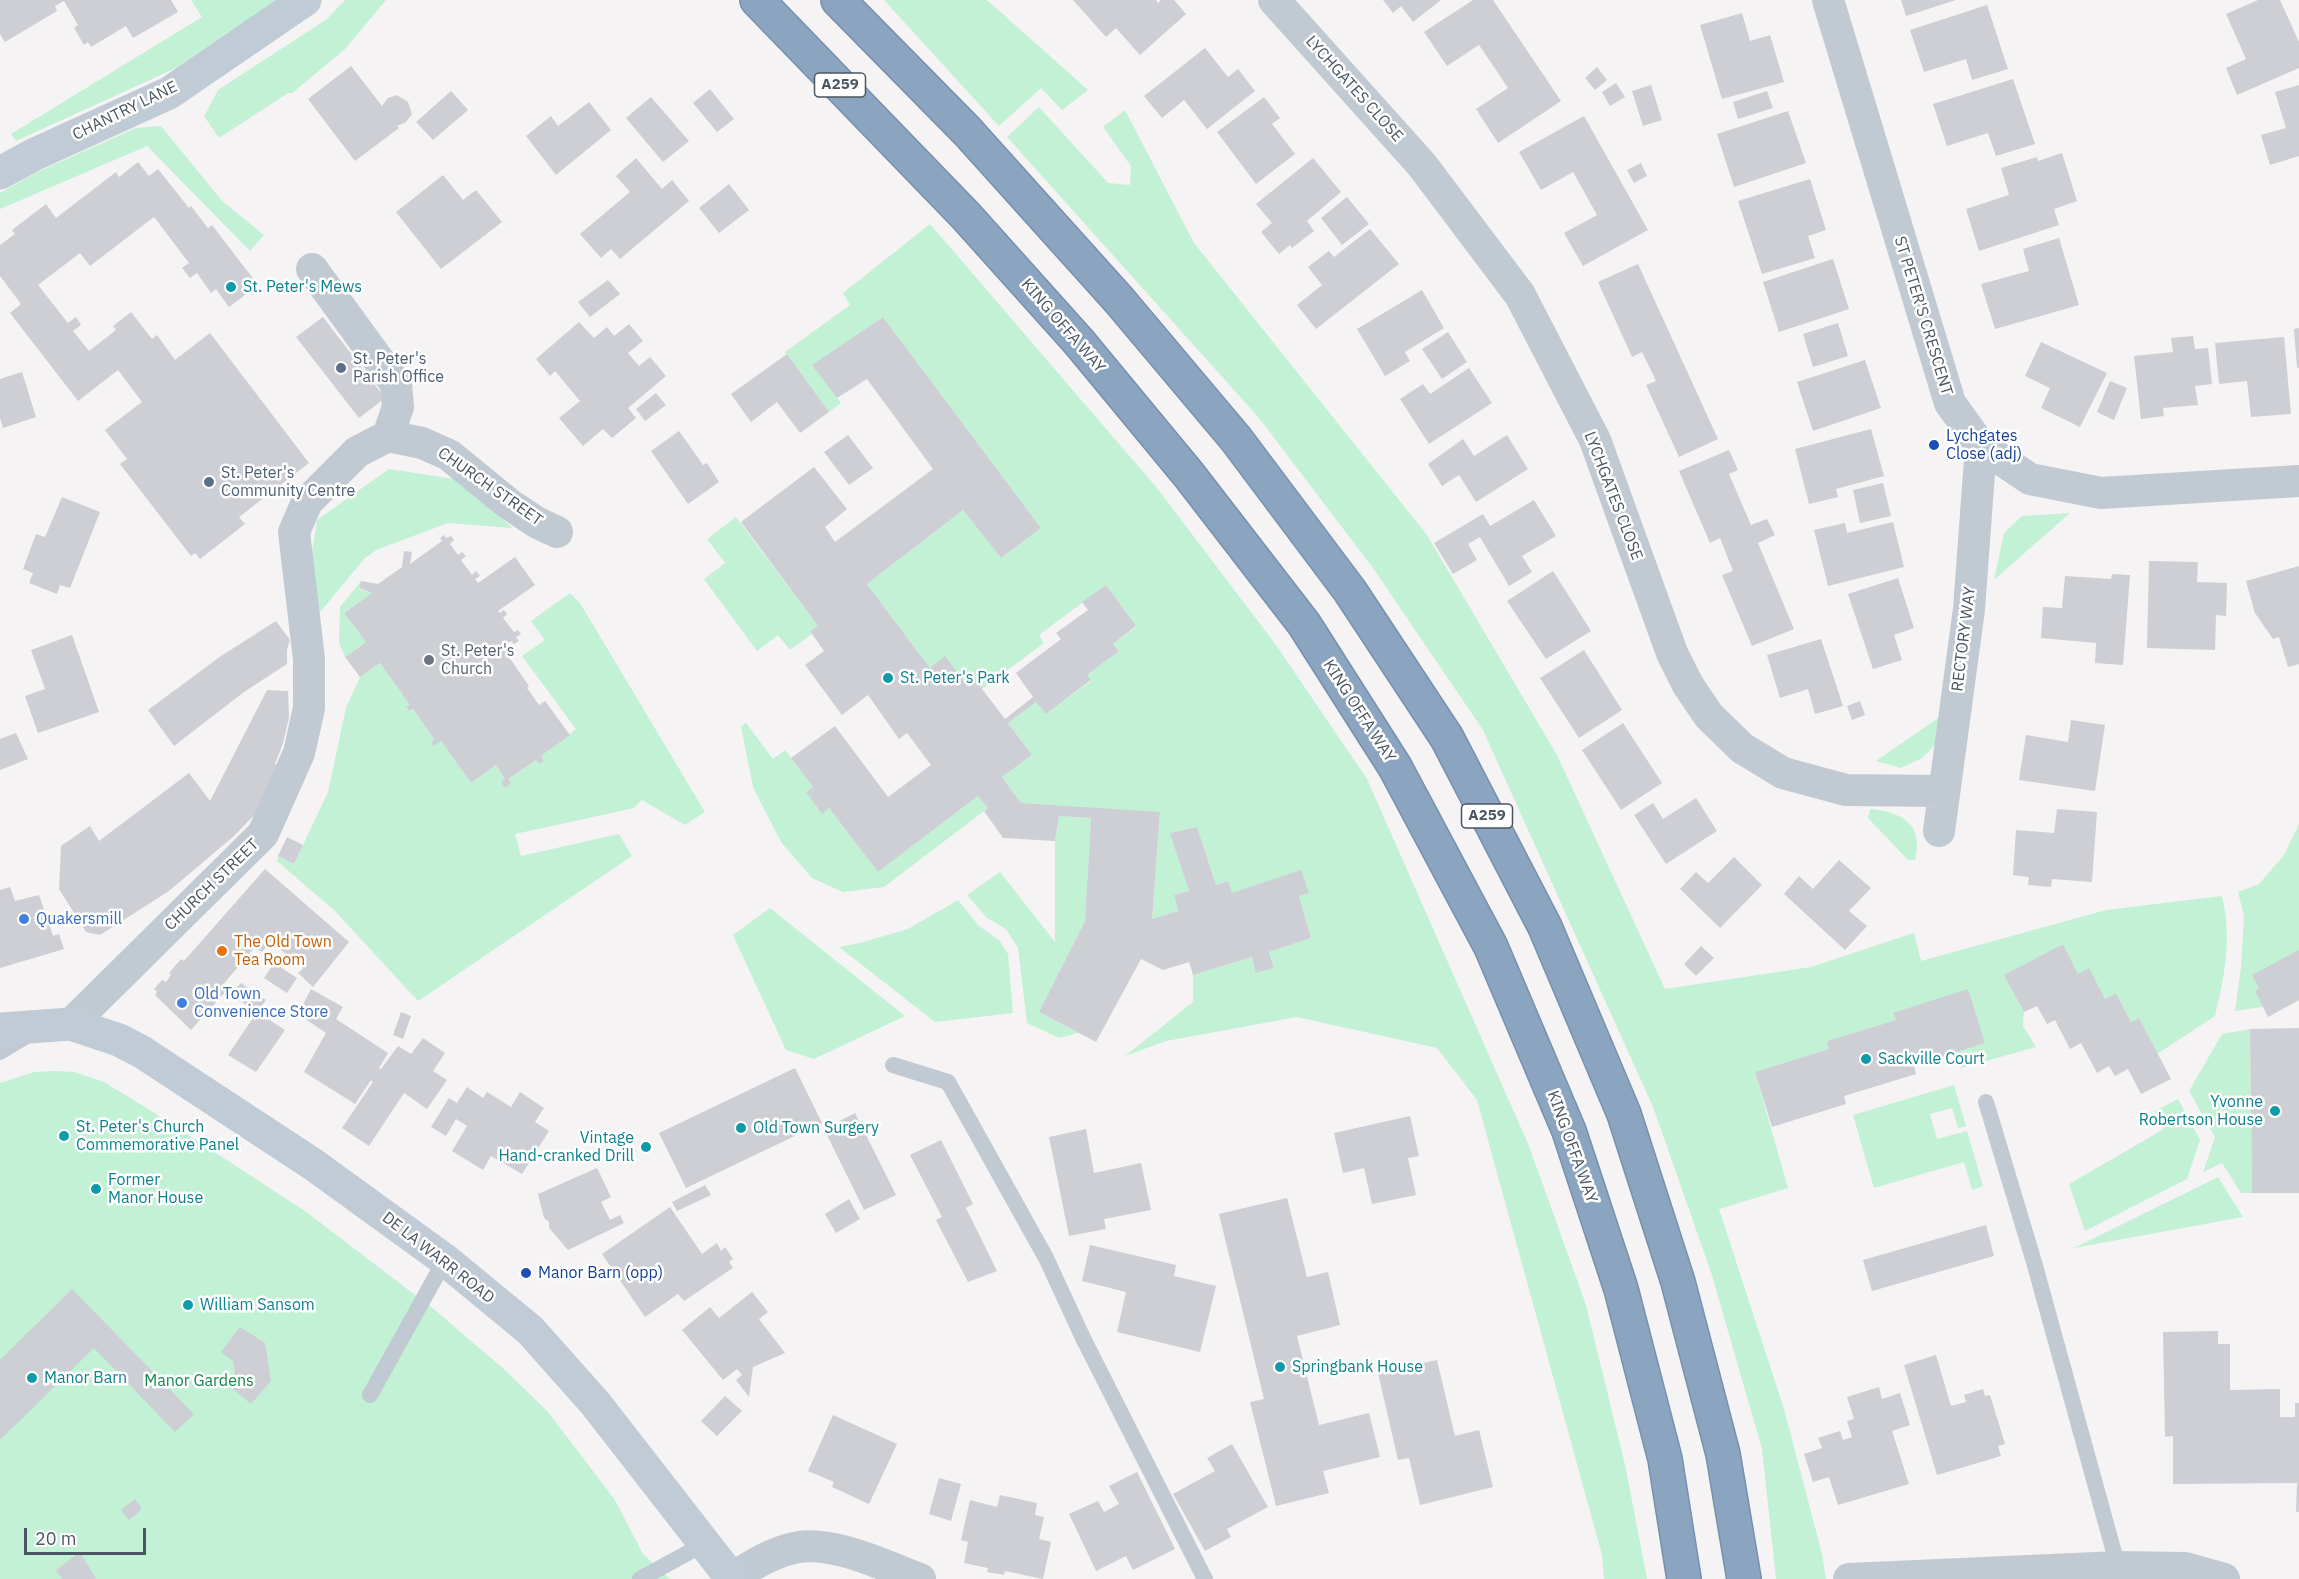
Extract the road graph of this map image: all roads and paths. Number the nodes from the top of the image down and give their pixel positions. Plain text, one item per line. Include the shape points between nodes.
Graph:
1 (305, 0) edge
2 (757, 0) edge
3 (838, 0) edge
4 (1274, 0) edge
5 (1828, 0) edge
6 (0, 172) edge
7 (312, 269) dead end
8 (388, 436) junction
9 (1981, 446) junction
10 (2299, 481) edge
11 (557, 532) dead end
12 (1944, 791) junction
13 (1939, 831) dead end
14 (58, 1024) junction
15 (0, 1029) edge
16 (0, 1052) edge
17 (893, 1065) dead end
18 (1986, 1102) dead end
19 (445, 1260) junction
20 (370, 1395) dead end
21 (704, 1544) junction
22 (2117, 1573) edge
23 (640, 1579) edge
24 (732, 1579) edge
25 (920, 1579) edge
26 (1205, 1579) edge
27 (1684, 1579) edge
28 (1744, 1579) edge
29 (1849, 1579) edge
30 (2224, 1579) edge

1 - 6 street, CHANTRY LANE via 169,93
2 - 27 highway, KING OFFA WAY / A259 via 966,216 1175,457 1304,624 1395,767 1491,947 1569,1131 1621,1289 1665,1459
3 - 28 highway, A259 via 975,139 1236,439 1350,591 1446,738 1545,927 1624,1114 1682,1294 1723,1454
4 - 12 street, LYCHGATES CLOSE via 1422,165 1520,295 1595,440 1672,654 1709,716 1742,748 1783,773 1846,790
5 - 9 street, ST PETER'S CRESCENT via 1950,403
7 - 8 street via 396,384 398,407
8 - 11 street, CHURCH STREET via 422,443 449,455 509,504
8 - 14 street, CHURCH STREET via 357,452 307,502 294,532 309,659 309,708 299,753 263,834
9 - 10 street, ST PETER'S CRESCENT via 2030,479 2101,493
9 - 12 street, RECTORY WAY via 1969,609
12 - 13 street, RECTORY WAY
14 - 15 street
14 - 16 lane
14 - 19 street, DE LA WARR ROAD via 119,1040 142,1052 314,1166
17 - 26 lane via 948,1082 1046,1258
18 - 22 lane via 2031,1252
19 - 20 lane
19 - 21 street, DE LA WARR ROAD via 530,1330 595,1403
21 - 23 lane
21 - 24 street, DE LA WARR ROAD
22 - 29 street
22 - 30 street via 2186,1568
24 - 25 street via 753,1564 796,1547 823,1547 854,1554

